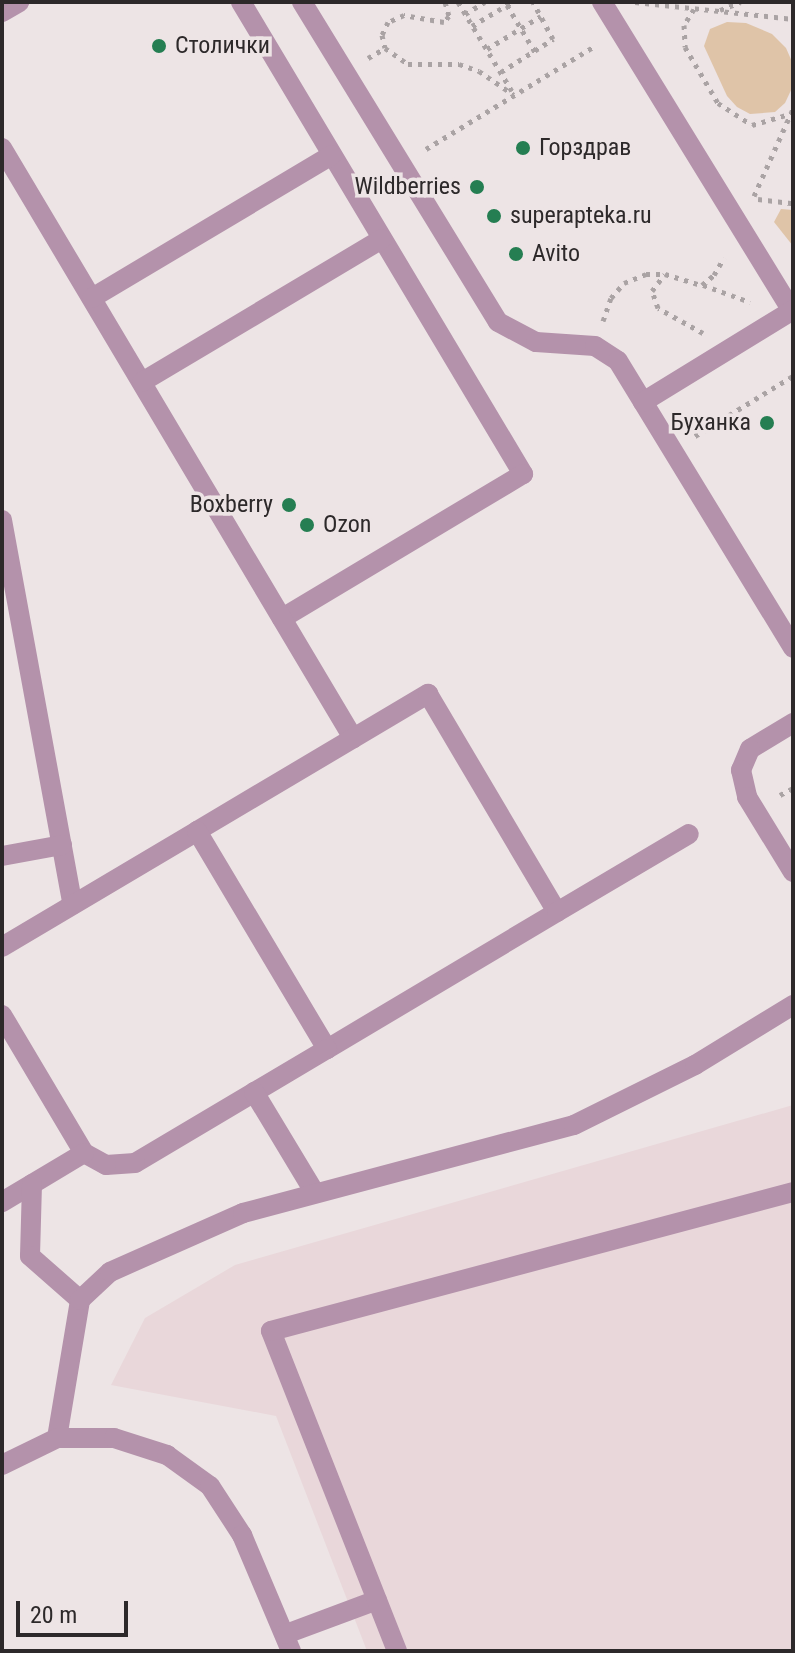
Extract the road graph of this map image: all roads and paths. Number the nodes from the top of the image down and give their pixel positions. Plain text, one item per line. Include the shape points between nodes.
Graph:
1 (19, 2) edge
2 (241, 2) edge
3 (302, 2) edge
4 (456, 2) edge
5 (485, 2) edge
6 (533, 2) edge
7 (602, 2) edge
8 (633, 2) edge
9 (741, 2) edge
10 (446, 4) edge
11 (509, 4) edge
12 (694, 9) junction
13 (718, 11) junction
14 (2, 12) edge
15 (465, 14) junction
16 (541, 16) junction
17 (793, 19) edge
18 (472, 26) junction
19 (521, 28) junction
20 (620, 30) junction
21 (487, 49) junction
22 (535, 52) junction
23 (501, 72) junction
24 (514, 95) junction
25 (792, 112) edge
26 (2, 148) edge
27 (332, 155) junction
28 (402, 164) junction
29 (793, 203) edge
30 (737, 223) junction
31 (382, 239) junction
32 (665, 274) junction
33 (702, 285) junction
34 (92, 298) junction
35 (790, 312) edge
36 (595, 346) junction
37 (724, 352) junction
38 (793, 376) edge
39 (142, 382) junction
40 (643, 402) junction
41 (672, 450) junction
42 (2, 520) edge
43 (9, 598) edge
44 (282, 618) junction
45 (793, 648) edge
46 (793, 723) edge
47 (353, 738) junction
48 (197, 831) junction
49 (689, 834) dead end
50 (62, 845) junction
51 (2, 856) edge
52 (793, 872) edge
53 (73, 905) junction
54 (557, 912) junction
55 (2, 947) edge
56 (793, 1005) edge
57 (2, 1015) edge
58 (327, 1049) junction
59 (254, 1092) junction
60 (84, 1153) junction
61 (32, 1184) junction
62 (793, 1192) edge
63 (315, 1193) junction
64 (2, 1202) edge
65 (80, 1300) junction
66 (57, 1438) junction
67 (2, 1465) edge
68 (377, 1600) junction
69 (289, 1642) edge
70 (397, 1651) edge

1 - 14 street
2 - 27 street
3 - 28 street
4 - 10 path
4 - 15 path
5 - 15 path
6 - 16 path
7 - 20 street
8 - 12 path
9 - 13 path
10 - 24 path via 447,19 439,24 395,17 384,29 385,48 408,64 450,64 479,71
11 - 18 path
11 - 19 path
12 - 13 path
12 - 25 path via 684,25 684,43 718,103 752,125
13 - 17 path
15 - 18 path
16 - 19 path
16 - 22 path via 553,39
18 - 21 path
19 - 21 path
19 - 22 path
20 - 24 path
20 - 30 street
21 - 23 path
22 - 23 path
23 - 24 path
24 - 28 path
25 - 29 path via 753,199
26 - 34 street
27 - 31 street
27 - 34 street
28 - 36 street via 498,322 536,342
30 - 33 path via 719,269
30 - 35 street
31 - 39 street
31 - 44 street via 523,474
32 - 33 path
32 - 36 path via 646,274 620,286
32 - 37 path via 652,291 655,304
33 - 35 path
34 - 39 street
35 - 37 street
36 - 40 street via 618,361
37 - 40 street
38 - 41 path
39 - 44 street
40 - 41 street
41 - 45 street
42 - 43 street
43 - 50 street
44 - 47 street
46 - 52 street via 750,749 741,770 747,797
47 - 48 street
47 - 54 street via 428,694
48 - 53 street
48 - 58 street
49 - 54 street
50 - 51 street
50 - 53 street
53 - 55 street
54 - 58 street
56 - 63 street via 695,1065 574,1125
57 - 60 street
58 - 59 street
59 - 60 street via 135,1163 106,1165
59 - 63 street
60 - 61 street
61 - 64 street
61 - 65 street via 30,1256
62 - 68 street via 271,1331
63 - 65 street via 243,1213 110,1272
65 - 66 street
66 - 67 street
66 - 69 street via 114,1438 167,1455 210,1486 242,1535
68 - 69 street
68 - 70 street

